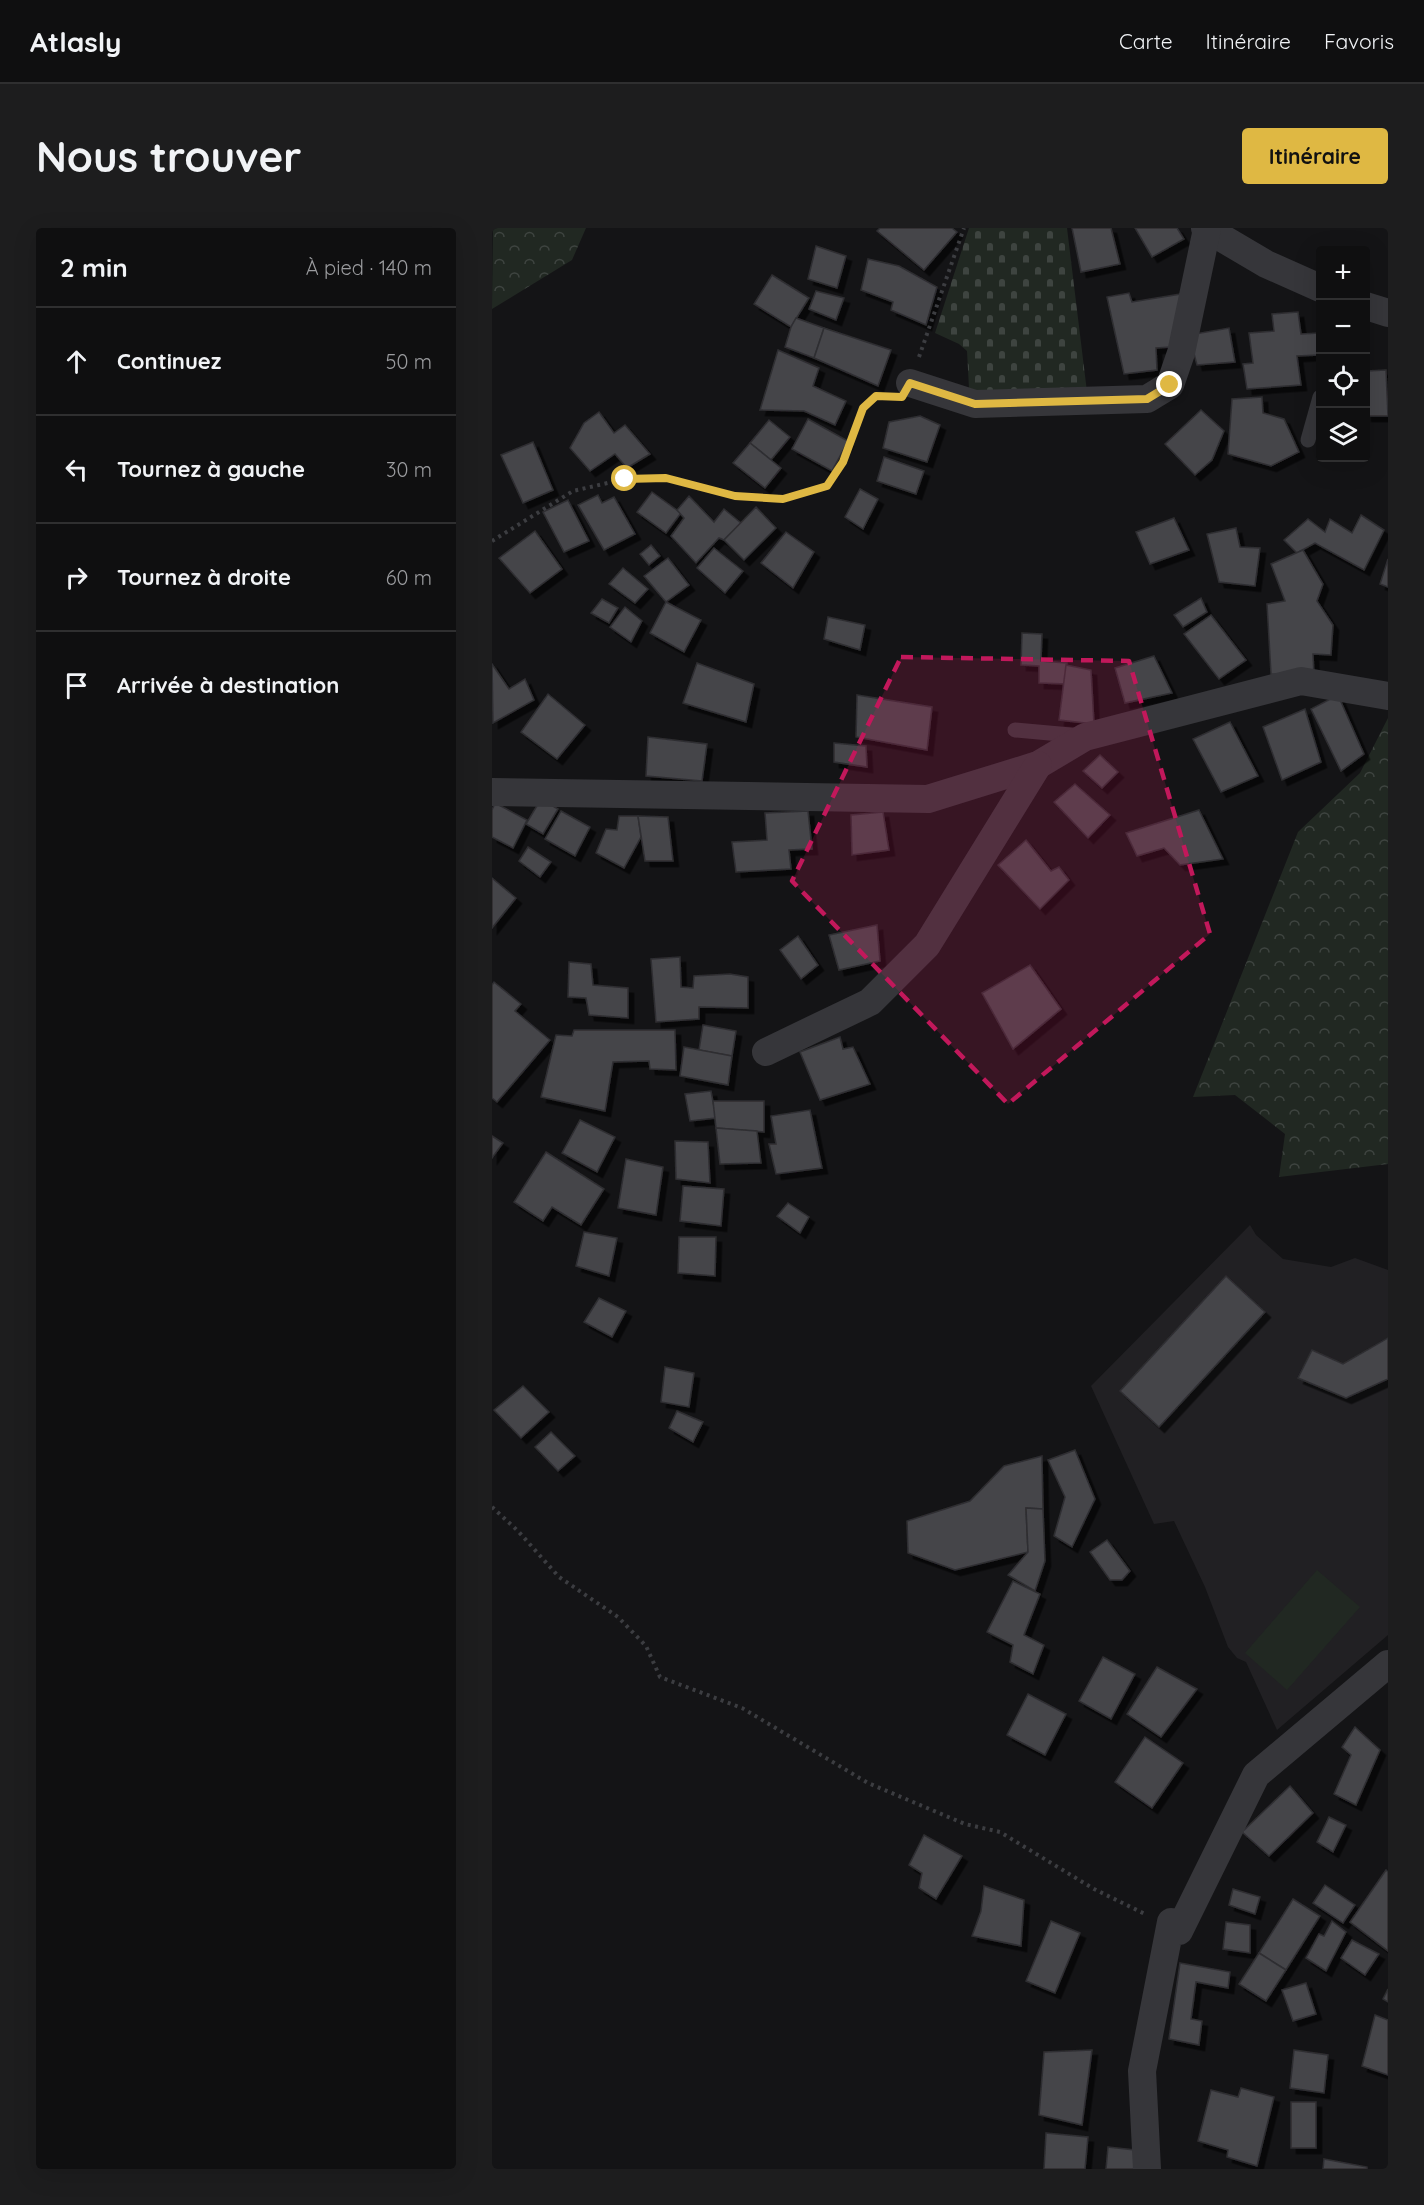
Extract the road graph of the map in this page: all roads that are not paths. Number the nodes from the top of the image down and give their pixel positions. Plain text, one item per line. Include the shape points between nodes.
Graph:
1 (1206, 229) edge
2 (1316, 286) edge
3 (1370, 308) edge
4 (1388, 313) edge
5 (910, 383) road end
6 (1317, 408) edge
7 (1308, 440) dead end
8 (1388, 696) edge
9 (1015, 729) dead end
10 (1085, 737) junction
11 (1038, 765) junction
12 (492, 792) edge
13 (766, 1052) dead end
14 (1388, 1664) edge
15 (1147, 2169) edge

1 - 2 street via 1266,264
1 - 5 street via 1182,353 1170,385 1147,399 975,404
3 - 4 street
6 - 7 lane
8 - 10 street via 1301,681
9 - 10 lane
10 - 11 street
11 - 12 street via 928,800
11 - 13 street via 927,945 870,1002
14 - 15 street via 1256,1775 1179,1931 1171,1922 1142,2071

